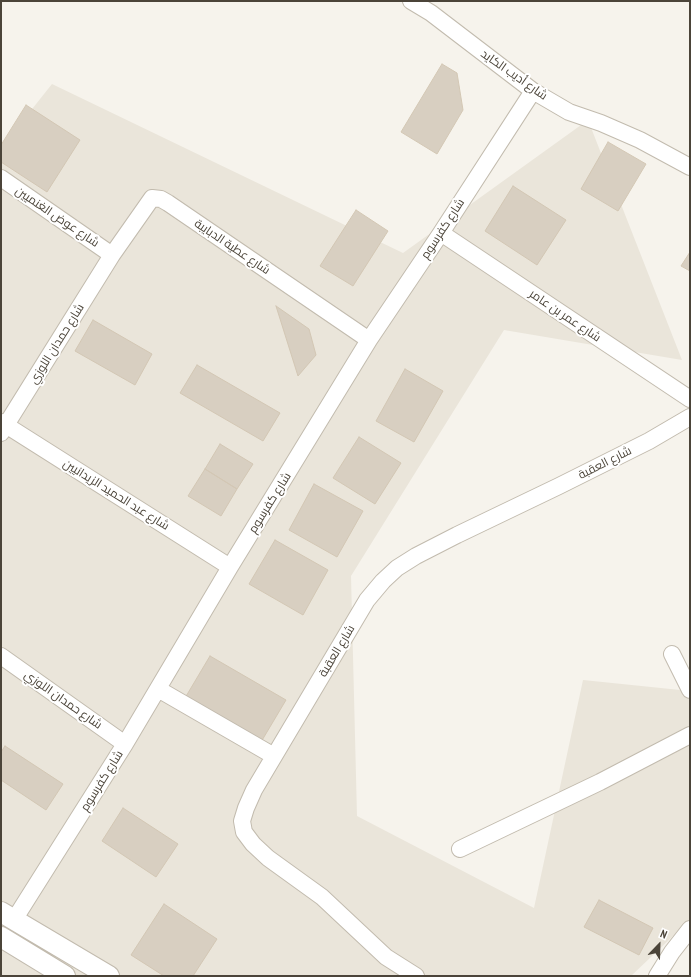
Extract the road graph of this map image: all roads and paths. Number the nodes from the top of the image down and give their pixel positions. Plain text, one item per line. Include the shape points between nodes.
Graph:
1 (411, 1) edge
2 (532, 91) junction
3 (690, 167) edge
4 (1, 178) edge
5 (441, 233) junction
6 (112, 255) junction
7 (369, 340) junction
8 (690, 398) edge
9 (690, 417) edge
10 (3, 426) edge
11 (230, 567) junction
12 (672, 654) dead end
13 (1, 656) edge
14 (158, 689) junction
15 (690, 690) edge
16 (690, 735) edge
17 (125, 744) junction
18 (274, 756) junction
19 (460, 850) dead end
20 (7, 916) edge
21 (690, 929) edge
22 (1, 937) edge
23 (66, 976) edge
24 (109, 976) edge
25 (416, 976) edge
26 (657, 976) edge

1 - 2 street, شارع أديب الكايد
2 - 3 street, شارع أديب الكايد via 570,112 640,140
2 - 5 street, شارع كفرسوم
4 - 6 street, شارع عوض الغنميين
5 - 7 street, شارع كفرسوم
5 - 8 street, شارع عمر بن عامر
6 - 7 street, شارع عطية الدبايبة via 148,202 152,198 161,199
6 - 10 street, شارع حمدان اللوزي
7 - 11 street, شارع كفرسوم
9 - 18 street, شارع العقبة via 559,486 457,534 397,568 382,581 367,600
10 - 11 street, شارع عبد الحميد الزيدانيين
11 - 14 street, شارع كفرسوم
12 - 15 street
13 - 17 street, شارع حمدان اللوزي
14 - 17 street, شارع كفرسوم
14 - 18 street
16 - 19 street
17 - 20 street, شارع كفرسوم
18 - 25 street, شارع العقبة via 246,808 242,821 244,832 268,858 322,897 386,957
20 - 24 street
21 - 26 street
22 - 23 street

